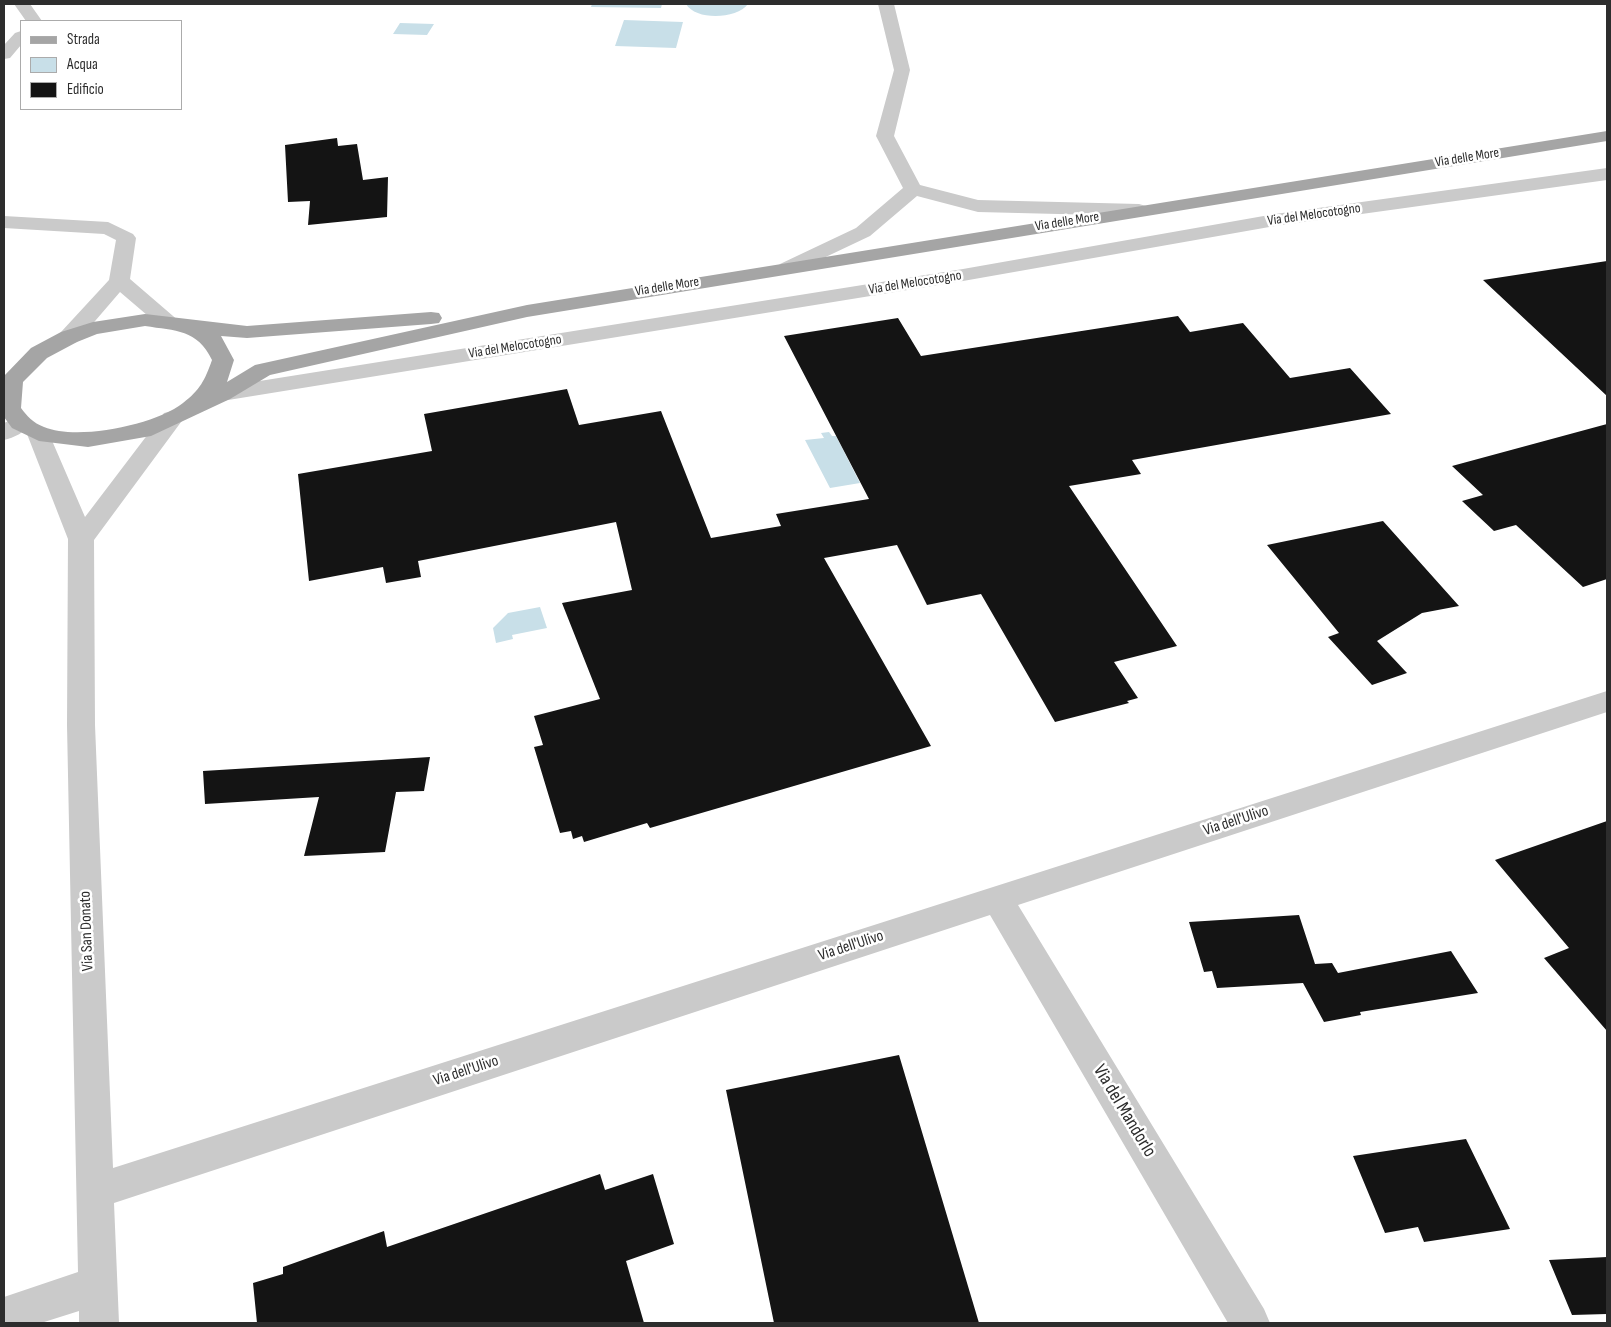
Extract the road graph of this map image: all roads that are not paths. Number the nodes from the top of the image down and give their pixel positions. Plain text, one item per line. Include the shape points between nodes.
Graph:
1 (22, 4) edge
2 (886, 4) edge
3 (33, 20) edge
4 (20, 37) edge
5 (4, 54) edge
6 (1607, 136) edge
7 (1607, 174) edge
8 (913, 189) junction
9 (1139, 210) junction
10 (4, 222) edge
11 (787, 268) junction
12 (119, 281) junction
13 (527, 311) junction
14 (179, 324) junction
15 (69, 337) junction
16 (39, 353) junction
17 (4, 367) edge
18 (222, 394) junction
19 (182, 413) junction
20 (15, 421) edge
21 (81, 539) junction
22 (1607, 700) edge
23 (997, 898) junction
24 (95, 1191) junction
25 (98, 1285) junction
26 (4, 1316) edge
27 (99, 1323) edge
28 (1250, 1323) edge

1 - 3 street
2 - 8 street via 902,70 885,136
4 - 5 street
6 - 9 main road, Via delle More
7 - 18 street, Via del Melocotogno via 1275,220 954,277
8 - 9 street via 978,206
8 - 11 street via 863,232
9 - 11 main road, Via delle More
10 - 12 street via 108,228 126,238
11 - 13 main road, Via delle More
12 - 14 street
12 - 15 street
13 - 14 main road via 247,332
13 - 18 main road via 264,370
14 - 15 main road via 145,320 120,322
14 - 19 main road via 213,340 223,360 216,384
15 - 16 main road
16 - 17 main road
16 - 20 main road via 12,381
18 - 19 main road
19 - 20 main road via 143,431 88,440
19 - 21 street
20 - 21 street
21 - 24 street, Via San Donato via 81,725
22 - 23 street, Via dell'Ulivo
23 - 24 street, Via dell'Ulivo
23 - 28 street, Via del Mandorlo
24 - 25 street, Via San Donato
25 - 26 street
25 - 27 street, Via San Donato

